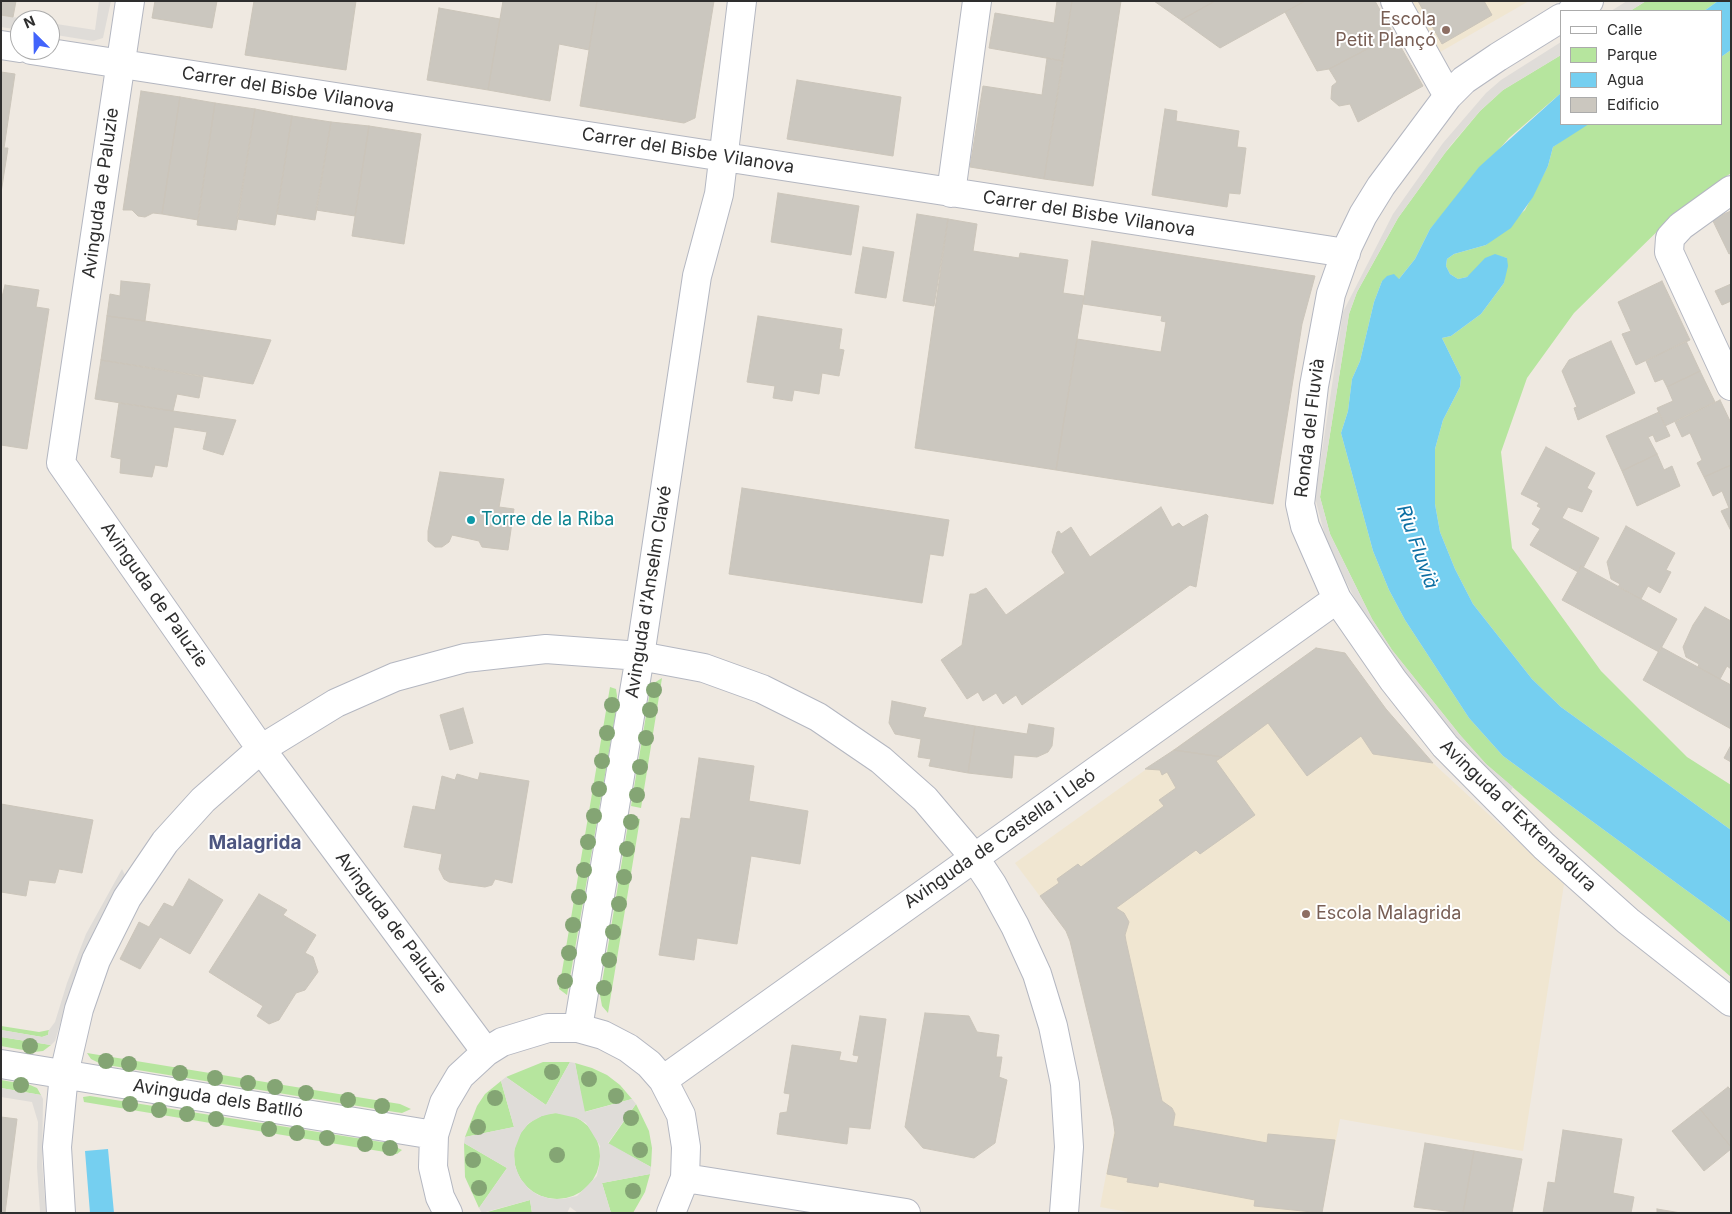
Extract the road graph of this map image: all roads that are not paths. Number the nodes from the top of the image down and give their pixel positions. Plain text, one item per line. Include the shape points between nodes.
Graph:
1 (130, 1) edge
2 (742, 1) edge
3 (977, 1) edge
4 (1395, 1) edge
5 (1589, 1) edge
6 (1574, 10) edge
7 (1560, 19) edge
8 (60, 55) edge
9 (120, 64) junction
10 (1448, 96) junction
11 (724, 156) junction
12 (1731, 190) edge
13 (951, 192) junction
14 (1346, 254) junction
15 (1731, 386) edge
16 (1337, 599) junction
17 (640, 656) junction
18 (261, 749) junction
19 (974, 857) junction
20 (1731, 1002) edge
21 (578, 1028) junction
22 (486, 1052) junction
23 (1, 1064) edge
24 (64, 1074) junction
25 (663, 1080) junction
26 (434, 1134) junction
27 (685, 1178) junction
28 (61, 1213) edge
29 (448, 1213) edge
30 (671, 1213) edge
31 (906, 1213) edge
32 (1064, 1213) edge

1 - 9 street, Avinguda de Paluzie
2 - 11 street, Avinguda d'Anselm Clavé
3 - 13 street
4 - 10 street
5 - 6 street
7 - 10 street via 1464,80
8 - 9 street, Carrer del Bisbe Vilanova
9 - 11 street, Carrer del Bisbe Vilanova
9 - 18 street, Avinguda de Paluzie via 61,463
10 - 14 street via 1381,186 1363,215
11 - 13 street, Carrer del Bisbe Vilanova
11 - 17 street, Avinguda d'Anselm Clavé via 719,194 697,276
12 - 15 street via 1680,226 1670,238 1669,252
13 - 14 street, Carrer del Bisbe Vilanova
14 - 16 street, Ronda del Fluvià via 1331,294 1324,331 1300,504 1304,526
16 - 19 street, Avinguda de Castella i Lleó
16 - 20 street, Avinguda d'Extremadura via 1393,680 1445,746 1479,782 1628,921
17 - 18 street via 546,649 465,658 395,678 336,703
17 - 19 street via 704,668 762,689 818,717 881,760 925,799
17 - 21 street, Avinguda d'Anselm Clavé
18 - 22 street, Avinguda de Paluzie
18 - 24 street via 203,800 165,842 127,898 96,960 79,1009
19 - 25 street, Avinguda de Castella i Lleó
19 - 32 street via 1016,926 1037,974 1053,1026 1065,1084 1069,1147
21 - 22 street via 534,1031 502,1042
21 - 25 street via 603,1035 628,1048
22 - 26 street via 460,1076 444,1103
23 - 24 street, Avinguda dels Batlló
24 - 26 street, Avinguda dels Batlló
24 - 28 street via 57,1147
25 - 27 street via 681,1115 686,1147
26 - 29 street via 433,1167 440,1197
27 - 30 street
27 - 31 street

